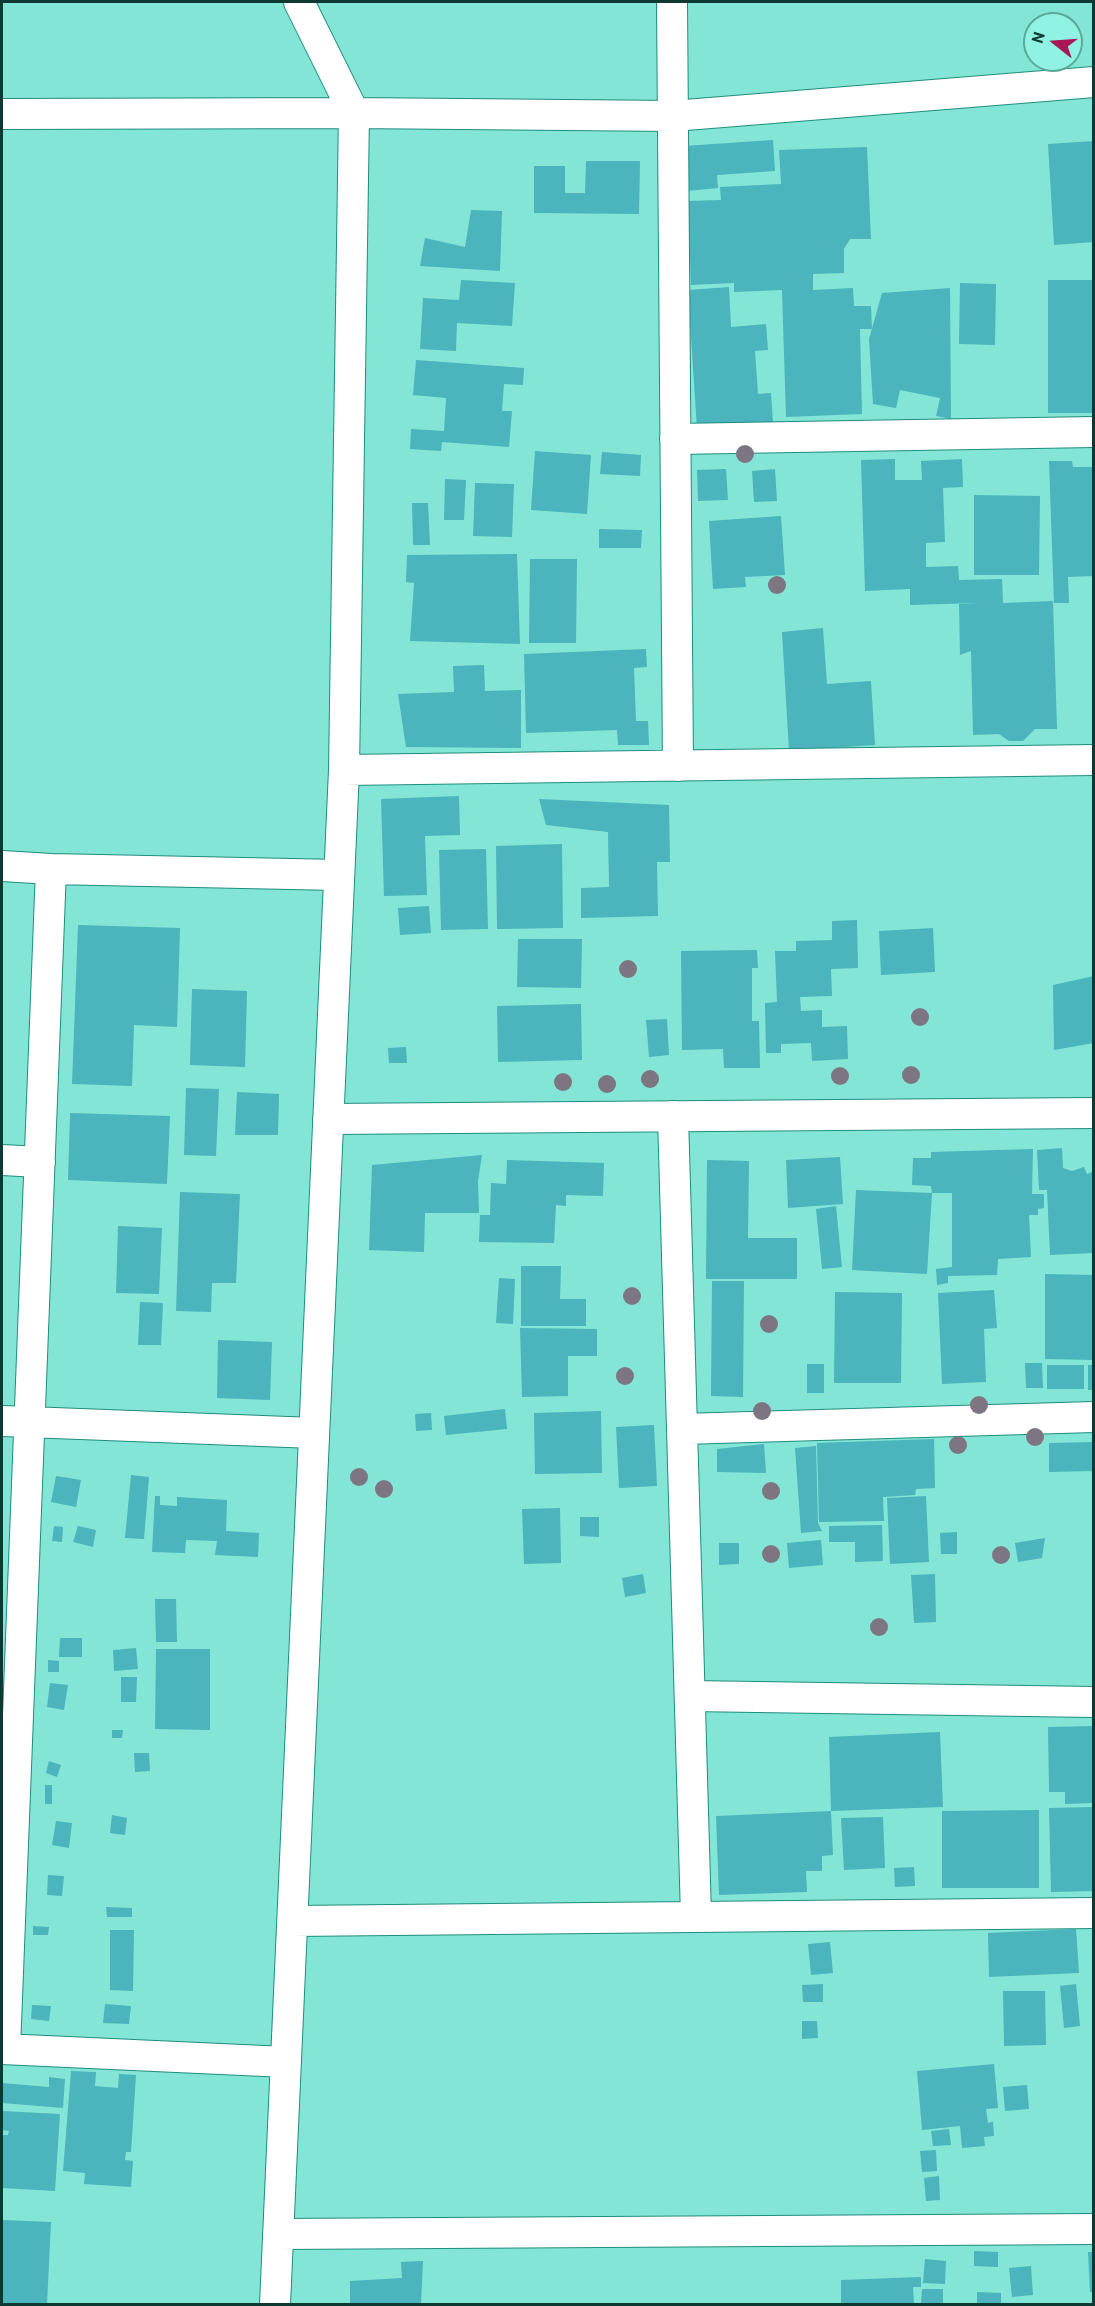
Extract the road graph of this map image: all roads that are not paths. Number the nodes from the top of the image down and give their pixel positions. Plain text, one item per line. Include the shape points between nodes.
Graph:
1 (299, 2) edge
2 (672, 2) edge
3 (1094, 82) edge
4 (354, 113) junction
5 (2, 114) edge
6 (673, 117) junction
7 (1094, 432) edge
8 (675, 439) junction
9 (1094, 760) edge
10 (678, 766) junction
11 (344, 770) junction
12 (2, 866) edge
13 (51, 869) junction
14 (339, 875) junction
15 (1094, 1113) edge
16 (673, 1116) junction
17 (328, 1119) junction
18 (2, 1160) edge
19 (40, 1162) junction
20 (1094, 1417) edge
21 (16, 1421) edge
22 (682, 1429) junction
23 (314, 1433) junction
24 (690, 1696) junction
25 (1094, 1702) edge
26 (10, 1735) edge
27 (1094, 1913) edge
28 (696, 1916) junction
29 (293, 1921) junction
30 (3, 2049) edge
31 (286, 2062) junction
32 (1094, 2229) edge
33 (278, 2234) junction
34 (275, 2304) edge

1 - 4 street
2 - 6 street
3 - 6 street
4 - 5 street
4 - 6 street
4 - 11 street
6 - 8 street
7 - 8 street
8 - 10 street
9 - 10 street
10 - 11 street
11 - 14 street
12 - 13 street
13 - 14 street
13 - 19 street
14 - 17 street
15 - 16 street
16 - 17 street
16 - 22 street
17 - 23 street
18 - 19 street
19 - 21 street
20 - 22 street
21 - 23 street
21 - 26 street
22 - 24 street
23 - 29 street
24 - 25 street
24 - 28 street
26 - 30 street
27 - 28 street
28 - 29 street
29 - 31 street
30 - 31 street
31 - 33 street
32 - 33 street
33 - 34 street

